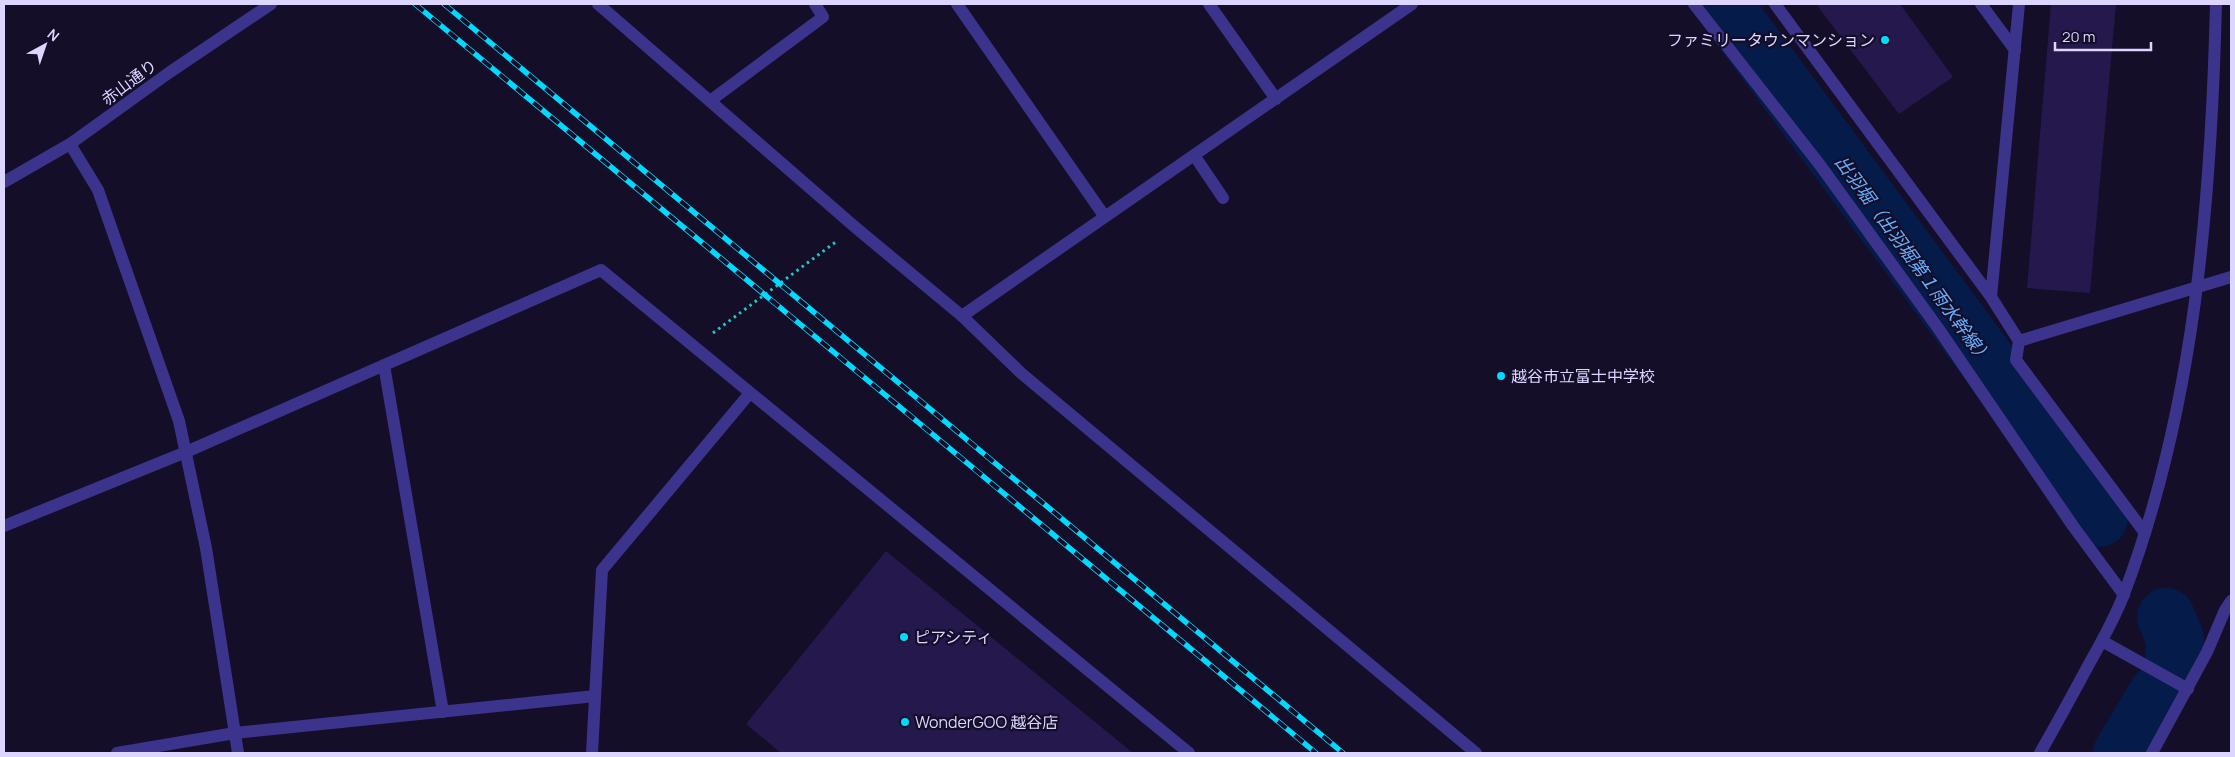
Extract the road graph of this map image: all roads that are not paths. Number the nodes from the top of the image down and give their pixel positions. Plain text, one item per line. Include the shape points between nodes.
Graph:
1 (271, 4) edge
2 (598, 4) edge
3 (815, 4) edge
4 (957, 4) edge
5 (1209, 4) edge
6 (1412, 4) edge
7 (1694, 4) edge
8 (1775, 4) edge
9 (1980, 4) edge
10 (2019, 4) edge
11 (2216, 4) edge
12 (2015, 50) junction
13 (1276, 98) junction
14 (710, 101) junction
15 (70, 144) junction
16 (1194, 155) junction
17 (4, 182) edge
18 (1223, 198) dead end
19 (1105, 217) junction
20 (2231, 277) edge
21 (2197, 288) junction
22 (1991, 298) junction
23 (962, 316) junction
24 (2019, 341) junction
25 (384, 365) junction
26 (750, 393) junction
27 (186, 452) junction
28 (4, 526) edge
29 (2144, 536) junction
30 (2126, 589) junction
31 (2231, 601) edge
32 (2102, 641) junction
33 (2188, 689) junction
34 (595, 696) junction
35 (443, 712) junction
36 (235, 733) junction
37 (117, 753) edge
38 (238, 753) edge
39 (592, 753) edge
40 (1189, 753) edge
41 (1476, 753) edge
42 (2040, 753) edge
43 (2152, 753) edge

1 - 15 street, 赤山通り
2 - 14 street
3 - 14 street via 823,17
4 - 19 street
5 - 13 street
6 - 13 street
7 - 30 street via 1820,165 1938,328 2073,526
8 - 22 street
9 - 12 street
10 - 12 street
11 - 21 street via 2208,164
12 - 22 street
13 - 16 street
14 - 23 street
15 - 17 street, 赤山通り
15 - 27 street via 98,190 179,421
16 - 18 street
16 - 19 street
19 - 23 street
20 - 21 street
21 - 24 street
21 - 29 street via 2183,382
22 - 24 street
23 - 41 street via 1022,373
24 - 29 street via 2016,360
25 - 26 street via 601,270
25 - 27 street
25 - 35 street
26 - 34 street via 602,570
26 - 40 street
27 - 28 street
27 - 36 street via 206,548
29 - 30 street
30 - 32 street
31 - 33 street
32 - 33 street
32 - 42 street
33 - 43 street
34 - 35 street
34 - 39 street
35 - 36 street
36 - 37 street
36 - 38 street

